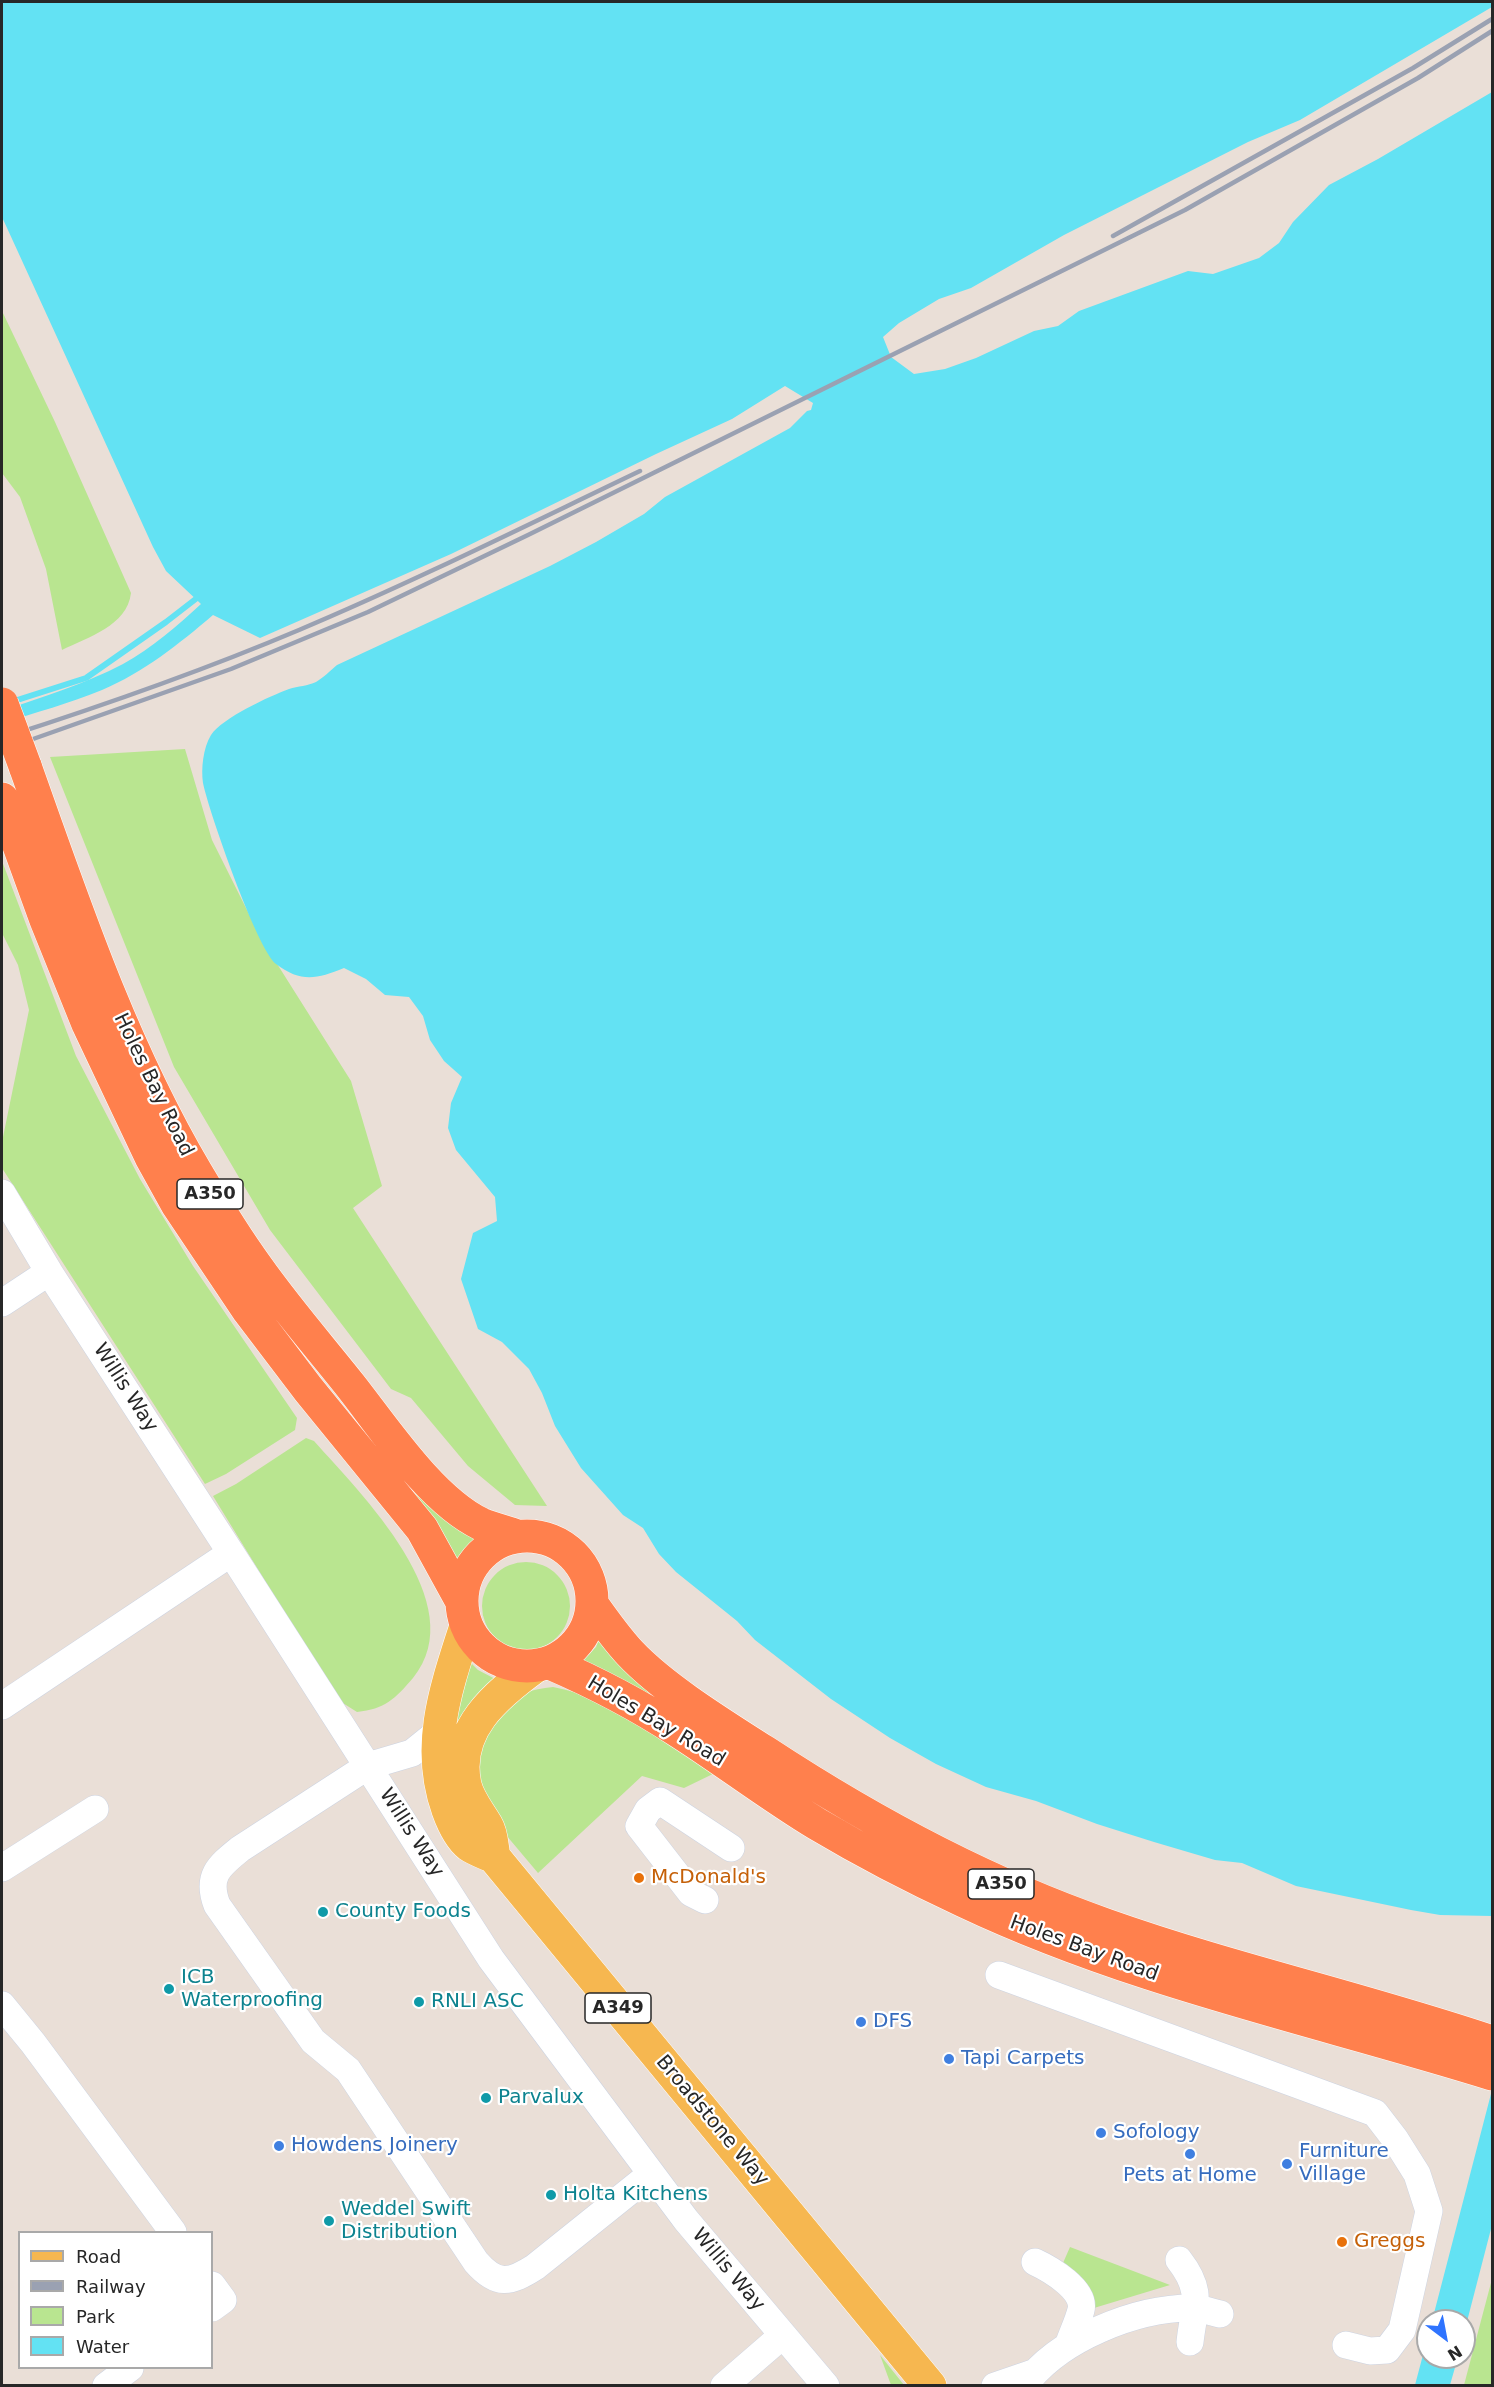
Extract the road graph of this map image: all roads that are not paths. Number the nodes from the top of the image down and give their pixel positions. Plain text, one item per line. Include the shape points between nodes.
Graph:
1 (2, 704) edge
2 (2, 799) edge
3 (2, 1193) edge
4 (49, 1272) junction
5 (2, 1303) edge
6 (517, 1536) junction
7 (231, 1553) junction
8 (592, 1604) junction
9 (463, 1613) junction
10 (543, 1664) junction
11 (2, 1706) edge
12 (438, 1732) junction
13 (368, 1766) junction
14 (95, 1809) dead end
15 (722, 1842) dead end
16 (494, 1857) junction
17 (2, 1868) edge
18 (705, 1900) dead end
19 (999, 1975) dead end
20 (2, 2005) edge
21 (1485, 2039) edge
22 (1492, 2074) edge
23 (651, 2174) junction
24 (172, 2231) edge
25 (1179, 2260) dead end
26 (1035, 2262) dead end
27 (213, 2286) edge
28 (213, 2307) edge
29 (1194, 2308) junction
30 (1220, 2314) dead end
31 (783, 2335) junction
32 (1190, 2342) dead end
33 (1346, 2345) dead end
34 (1068, 2346) junction
35 (127, 2369) edge
36 (1028, 2379) edge
37 (106, 2385) edge
38 (724, 2385) edge
39 (825, 2385) edge
40 (930, 2385) edge
41 (994, 2385) edge

1 - 6 highway, Holes Bay Road / A350, bridge via 115,1006 168,1120 225,1220 285,1304 427,1480 462,1512
2 - 9 highway, Holes Bay Road / A350 via 88,1024 177,1204 248,1310 422,1529
3 - 4 street, Willis Way
4 - 5 street
4 - 7 street, Willis Way
6 - 8 highway via 550,1540 577,1558 586,1572
6 - 9 highway via 499,1541 471,1565 464,1582
7 - 11 street
7 - 13 street, Willis Way
8 - 10 highway via 589,1623 580,1640 567,1653
8 - 21 highway, Holes Bay Road / A350 via 631,1654 656,1677 840,1800 939,1855 1106,1925
9 - 10 highway via 477,1644 494,1658 514,1666
9 - 12 main road, Broadstone Way / A349
10 - 16 main road, Broadstone Way / A349 via 492,1700 476,1720 467,1741 465,1785 488,1828
10 - 22 highway, Holes Bay Road / A350 via 609,1690 866,1852 1011,1923 1188,1986
12 - 13 street, Willis Way via 412,1753
12 - 16 main road, Broadstone Way / A349 via 436,1760 451,1819 468,1844
13 - 23 street, Willis Way via 491,1959
13 - 23 street via 221,1865 214,1876 212,1892 217,1905 313,2042 348,2070 486,2273 497,2279 518,2278
14 - 17 street
15 - 18 street via 660,1800 648,1810 639,1826 691,1893
16 - 40 main road, Broadstone Way / A349
19 - 33 street via 1375,2112 1417,2174 1430,2211 1402,2330 1387,2350
20 - 24 street
23 - 31 street, Willis Way
25 - 29 street via 1191,2275 1196,2292
26 - 34 street via 1053,2270 1079,2296 1082,2308
27 - 28 street via 223,2300
29 - 30 street
29 - 32 street
29 - 34 street via 1159,2312 1110,2325
31 - 38 street
31 - 39 street, Willis Way
34 - 36 street
35 - 37 street
36 - 41 street

